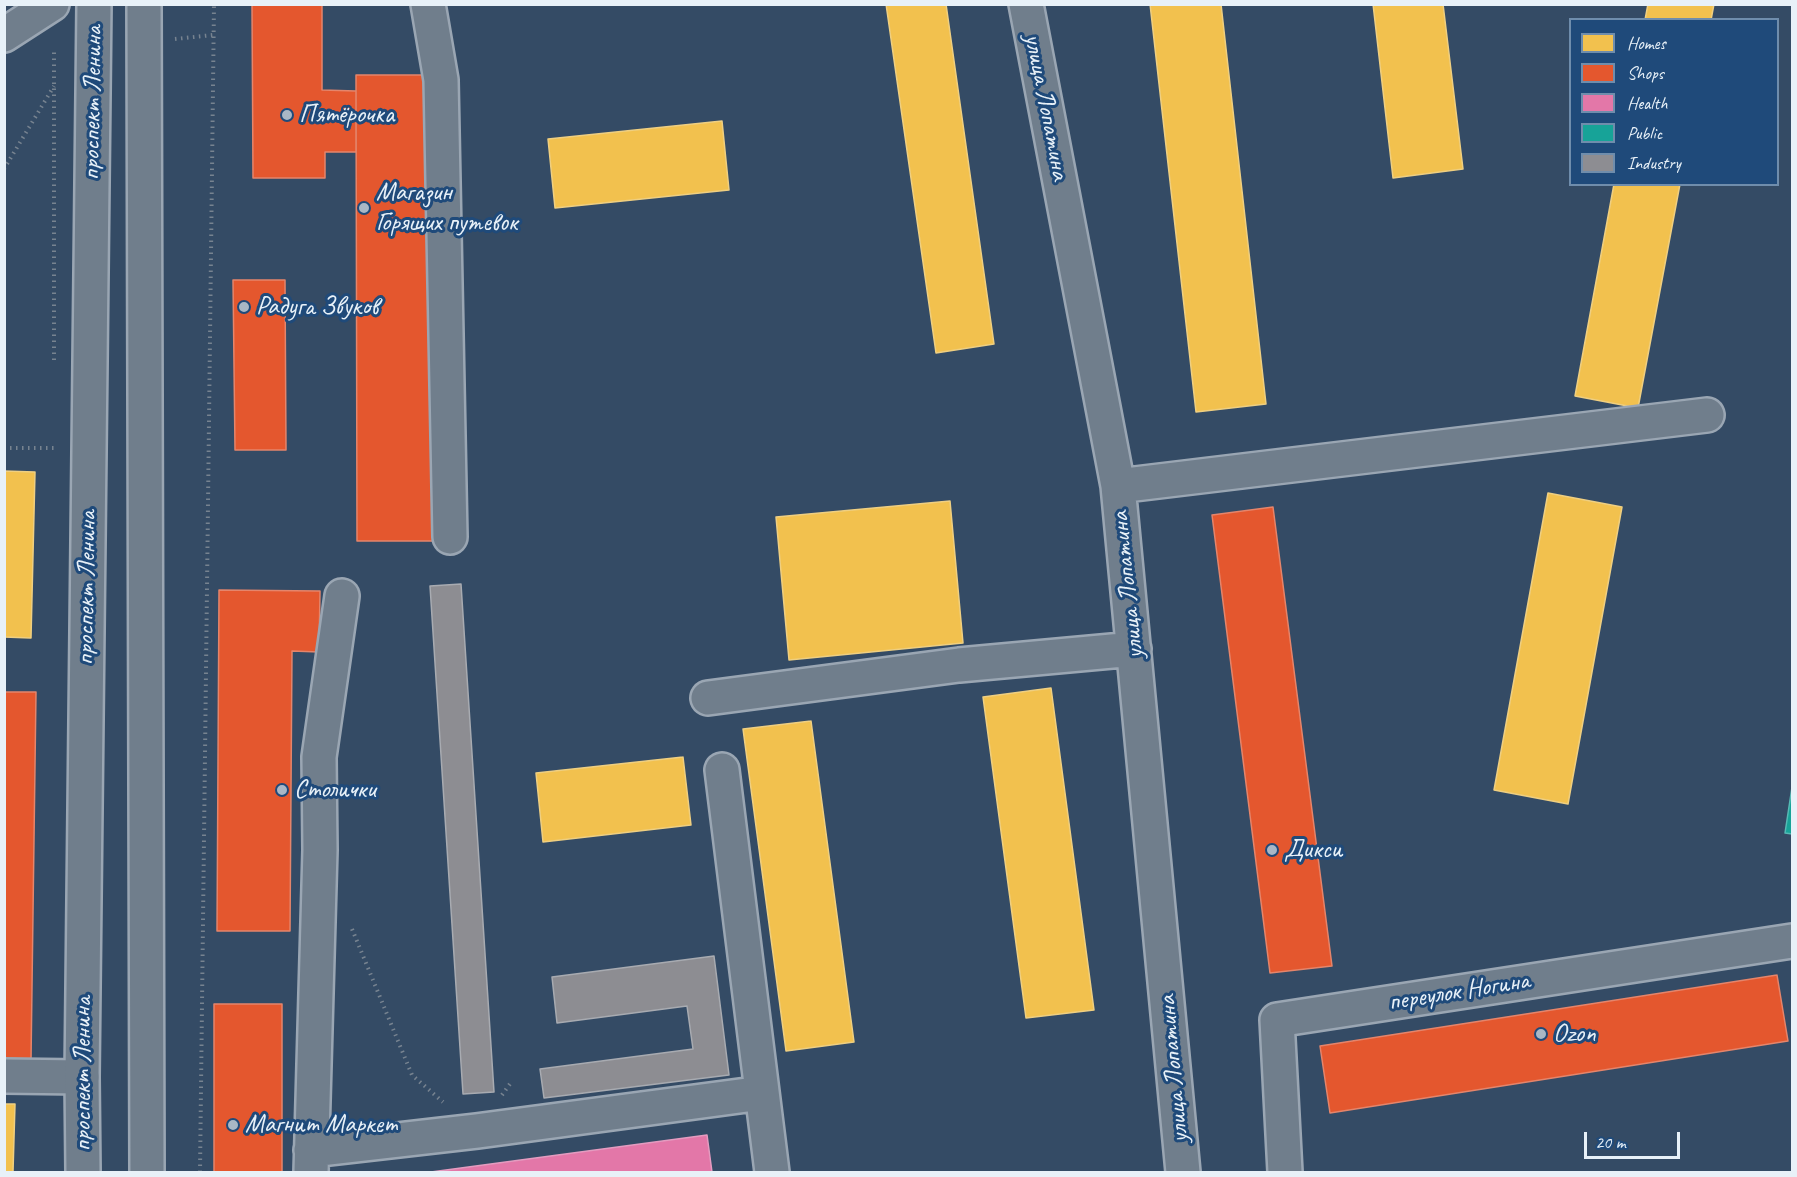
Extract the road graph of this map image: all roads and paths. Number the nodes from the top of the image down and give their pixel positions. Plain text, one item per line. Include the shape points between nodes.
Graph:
1 (52, 4) edge
2 (94, 4) edge
3 (144, 4) edge
4 (214, 4) edge
5 (428, 4) edge
6 (1026, 4) edge
7 (4, 35) edge
8 (54, 52) dead end
9 (54, 85) junction
10 (4, 169) edge
11 (54, 366) dead end
12 (1707, 415) dead end
13 (54, 436) dead end
14 (4, 448) edge
15 (1118, 486) junction
16 (450, 537) dead end
17 (342, 596) dead end
18 (1134, 649) junction
19 (708, 698) dead end
20 (722, 770) dead end
21 (350, 925) dead end
22 (1792, 941) edge
23 (4, 1076) edge
24 (82, 1077) junction
25 (762, 1093) junction
26 (477, 1131) junction
27 (311, 1161) edge
28 (83, 1173) edge
29 (147, 1173) edge
30 (200, 1173) edge
31 (772, 1173) edge
32 (1183, 1173) edge
33 (1285, 1173) edge

1 - 7 main road
2 - 24 main road, проспект Ленина
3 - 29 main road, проспект Ленина
4 - 30 path
5 - 16 main road via 441,80
6 - 15 main road, улица Лопатина
8 - 9 path
9 - 10 path
9 - 11 path
12 - 15 main road
13 - 14 path via 54,448
15 - 18 main road, улица Лопатина
17 - 27 main road via 319,757
18 - 19 main road via 959,664
18 - 32 main road, улица Лопатина
20 - 25 main road
21 - 26 path via 411,1075
22 - 33 main road, переулок Ногина via 1277,1020
23 - 24 main road
24 - 28 main road, проспект Ленина
25 - 26 main road
25 - 31 main road
26 - 27 main road

